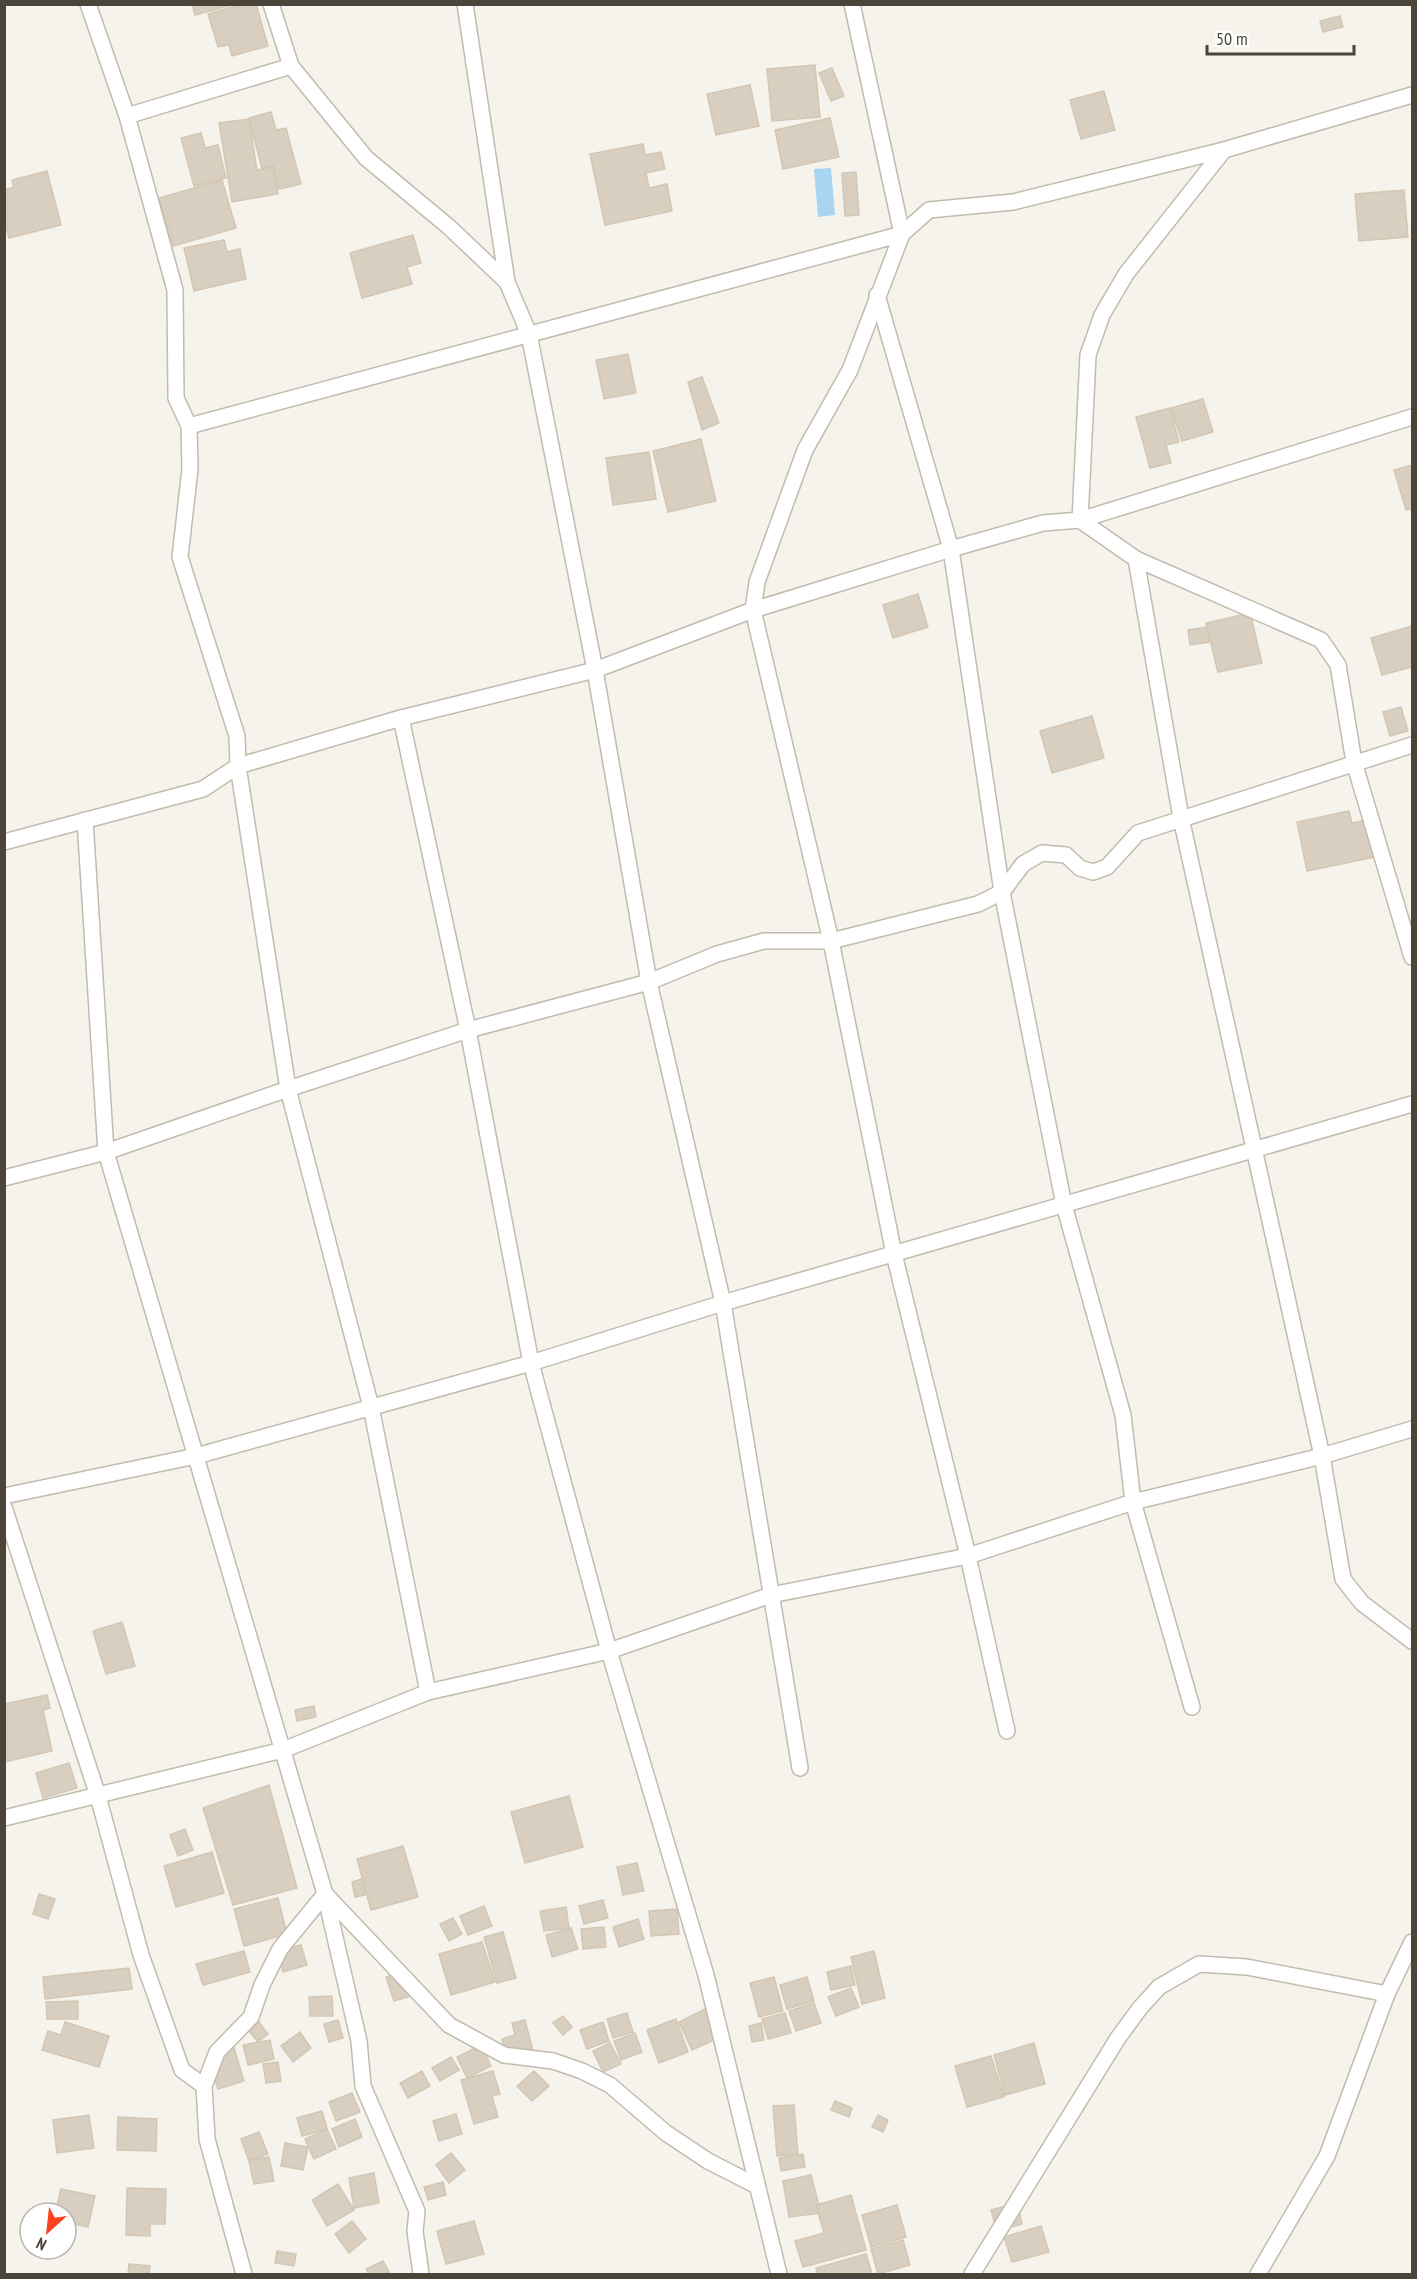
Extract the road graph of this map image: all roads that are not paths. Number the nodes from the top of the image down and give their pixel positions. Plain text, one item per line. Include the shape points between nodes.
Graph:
1 (88, 4) edge
2 (270, 4) edge
3 (465, 4) edge
4 (852, 4) edge
5 (291, 66) junction
6 (1413, 95) edge
7 (127, 116) junction
8 (1224, 150) junction
9 (902, 234) junction
10 (507, 282) junction
11 (877, 295) junction
12 (529, 334) junction
13 (1413, 417) edge
14 (189, 426) junction
15 (1080, 520) junction
16 (951, 549) junction
17 (1136, 559) junction
18 (753, 610) junction
19 (596, 670) junction
20 (401, 718) junction
21 (1413, 745) edge
22 (1354, 762) junction
23 (238, 766) junction
24 (1181, 818) junction
25 (85, 820) junction
26 (4, 842) edge
27 (1002, 892) junction
28 (831, 941) junction
29 (1413, 957) edge
30 (649, 982) junction
31 (468, 1030) junction
32 (288, 1089) junction
33 (1413, 1104) edge
34 (1254, 1150) junction
35 (106, 1152) junction
36 (4, 1178) edge
37 (1064, 1204) junction
38 (894, 1254) junction
39 (723, 1303) junction
40 (531, 1363) junction
41 (371, 1407) junction
42 (1413, 1429) edge
43 (196, 1456) junction
44 (1322, 1456) junction
45 (4, 1496) edge
46 (1133, 1502) junction
47 (4, 1507) edge
48 (968, 1556) junction
49 (771, 1595) junction
50 (1413, 1641) edge
51 (609, 1651) junction
52 (429, 1692) junction
53 (1192, 1707) dead end
54 (1007, 1731) dead end
55 (283, 1750) junction
56 (800, 1768) dead end
57 (98, 1796) junction
58 (4, 1818) edge
59 (325, 1894) junction
60 (1413, 1942) edge
61 (1387, 1994) junction
62 (204, 2086) junction
63 (756, 2185) junction
64 (243, 2274) edge
65 (421, 2274) edge
66 (779, 2274) edge
67 (972, 2274) edge
68 (1258, 2274) edge

1 - 7 street
2 - 5 street
3 - 10 street
4 - 9 street
5 - 7 street
5 - 10 street via 366,158
6 - 8 street
7 - 14 street via 175,290 176,398
8 - 9 street via 1013,202 930,210
8 - 15 street via 1126,274 1102,315 1088,355
9 - 11 street
9 - 12 street
10 - 12 street
11 - 16 street
11 - 18 street via 850,370 806,450 757,582
12 - 14 street
12 - 19 street
13 - 15 street
14 - 23 street via 190,469 180,557 237,736
15 - 16 street via 1043,523
15 - 17 street
16 - 18 street
16 - 27 street
17 - 22 street via 1321,640 1338,665
17 - 24 street
18 - 19 street
18 - 28 street
19 - 20 street
19 - 30 street
20 - 23 street
20 - 31 street
21 - 22 street
22 - 24 street
22 - 29 street
23 - 25 street via 203,789
23 - 32 street
24 - 27 street via 1138,833 1107,867 1093,872 1080,868 1066,855 1042,853 1023,864
24 - 34 street
25 - 26 street
25 - 35 street
27 - 28 street via 978,904
27 - 37 street
28 - 30 street via 764,941 717,954
28 - 38 street
30 - 31 street
30 - 39 street
31 - 32 street
31 - 40 street
32 - 35 street
32 - 41 street
33 - 34 street
34 - 37 street
34 - 44 street
35 - 36 street
35 - 43 street
37 - 38 street
37 - 46 street via 1123,1415
38 - 39 street
38 - 48 street
39 - 40 street
39 - 49 street
40 - 41 street
40 - 51 street
41 - 43 street
41 - 52 street
42 - 44 street
43 - 45 street
43 - 55 street
44 - 46 street
44 - 50 street via 1343,1578 1362,1603
46 - 48 street
46 - 53 street
47 - 57 street
48 - 49 street
48 - 54 street
49 - 51 street
49 - 56 street
51 - 52 street
51 - 63 street via 706,1975
52 - 55 street
55 - 57 street
55 - 59 street
57 - 58 street
57 - 62 street via 141,1955 182,2070
59 - 62 street via 280,1949 251,2017 217,2052
59 - 63 street via 449,2025 504,2055 554,2061 610,2085 666,2133 708,2161
59 - 65 street via 359,2041 363,2086 417,2211 415,2232
60 - 61 street
61 - 67 street via 1247,1967 1199,1964 1159,1987 1118,2038
61 - 68 street via 1328,2156
62 - 64 street via 207,2139
63 - 66 street

